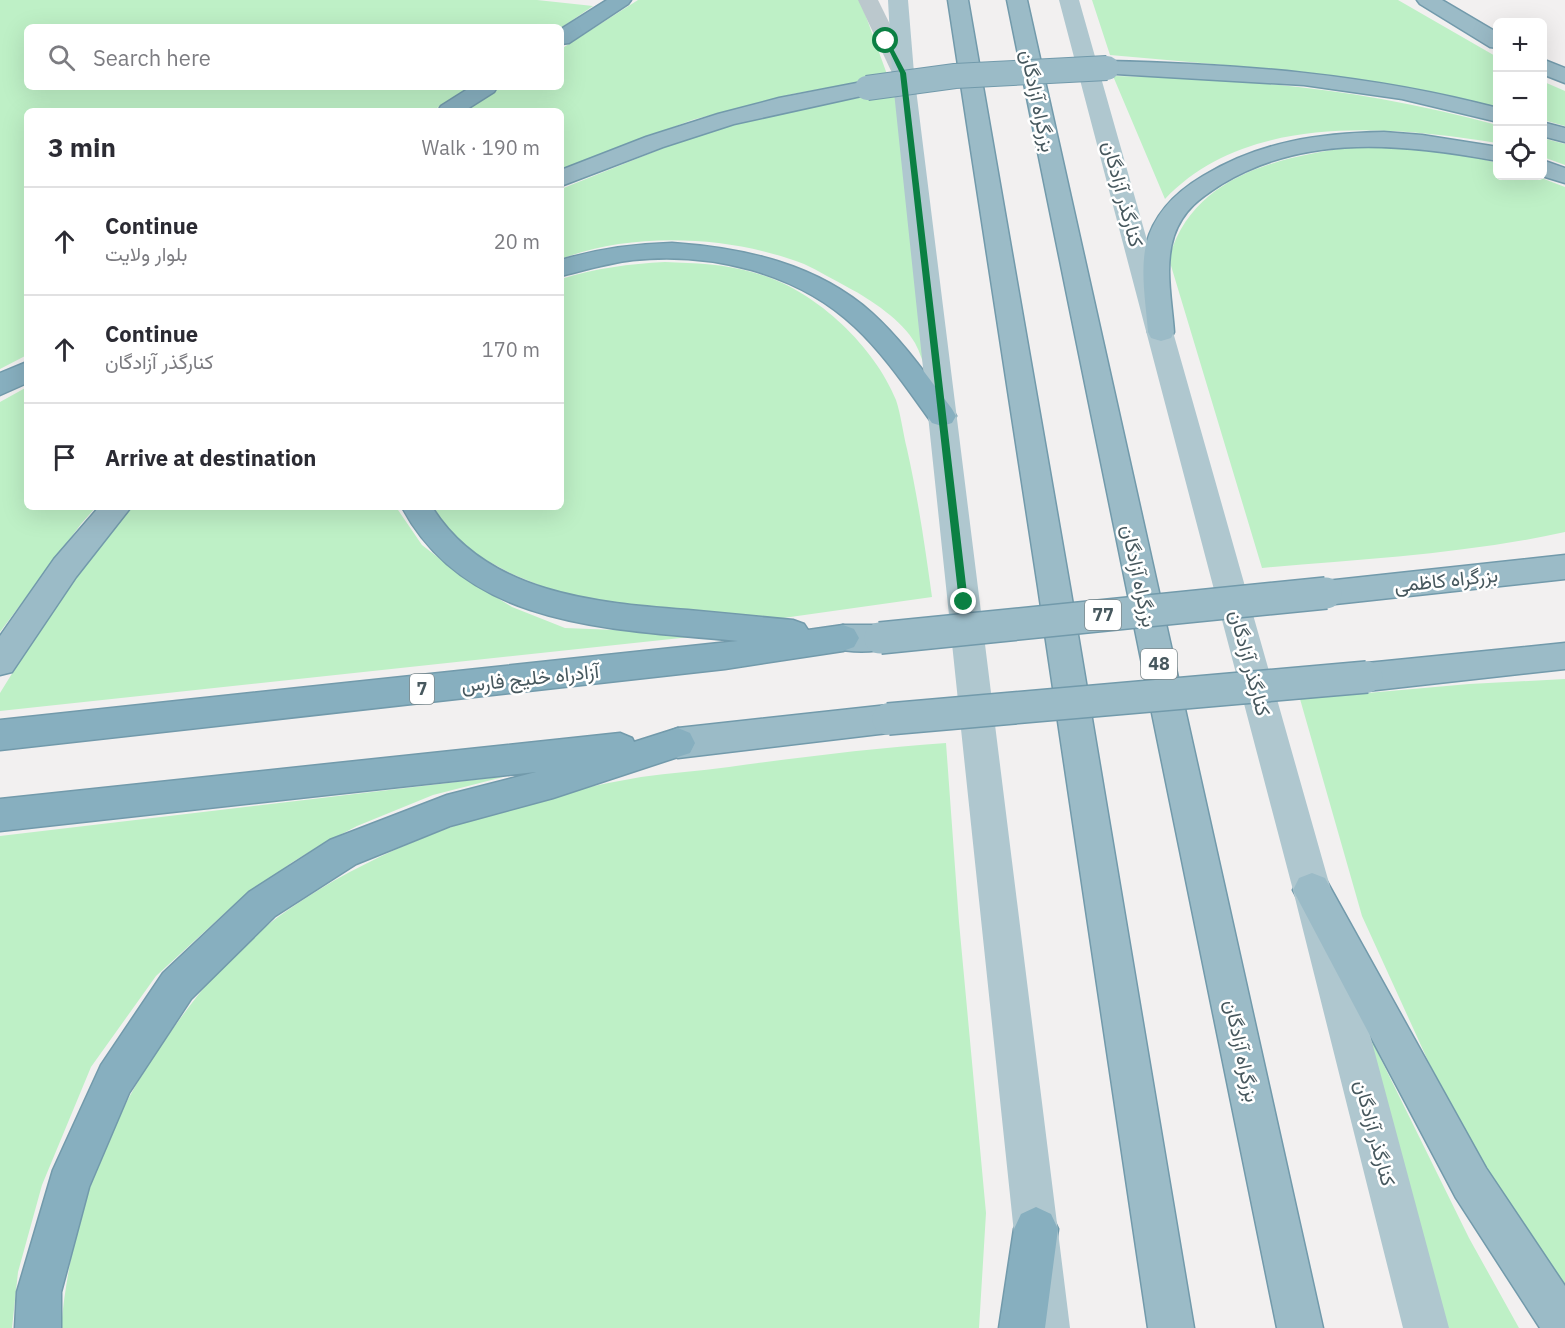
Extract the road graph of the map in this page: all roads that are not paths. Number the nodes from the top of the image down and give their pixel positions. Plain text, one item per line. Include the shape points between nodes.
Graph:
1 (621, 0) edge
2 (868, 0) edge
3 (898, 0) edge
4 (958, 0) edge
5 (1017, 0) edge
6 (1069, 0) edge
7 (1427, 0) edge
8 (564, 36) edge
9 (1493, 40) edge
10 (1547, 67) edge
11 (903, 73) junction
12 (1565, 76) edge
13 (481, 90) edge
14 (454, 108) edge
15 (1493, 114) edge
16 (1547, 130) edge
17 (1565, 135) edge
18 (1493, 153) edge
19 (1547, 169) edge
20 (1565, 176) edge
21 (564, 178) edge
22 (564, 267) edge
23 (1161, 332) junction
24 (24, 373) edge
25 (0, 386) edge
26 (942, 416) junction
27 (113, 510) edge
28 (419, 510) edge
29 (1565, 554) edge
30 (1565, 567) edge
31 (1507, 573) junction
32 (843, 638) junction
33 (880, 638) joint
34 (1558, 658) edge
35 (0, 662) edge
36 (0, 735) edge
37 (678, 742) junction
38 (0, 815) edge
39 (1312, 890) junction
40 (1036, 1229) junction
41 (1565, 1326) edge
42 (38, 1328) edge
43 (1022, 1328) edge
44 (1047, 1328) edge
45 (1171, 1328) edge
46 (1300, 1328) edge
47 (1426, 1328) edge

1 - 8 highway
2 - 11 street
3 - 11 main road
4 - 45 highway
5 - 46 highway, بزرگراه آزادگان / 48
6 - 23 main road, کنارگذر آزادگان
7 - 9 highway
10 - 12 highway
11 - 26 main road
13 - 14 highway
15 - 21 highway, bridge via 1426,98 1318,81 1194,70 1107,68 955,76 867,88 760,110 718,121
16 - 17 highway
18 - 23 highway via 1410,140 1361,139 1310,143 1237,164 1182,200 1166,228 1158,249
19 - 20 highway
22 - 26 highway via 597,258 673,251 716,253 786,271 822,289 859,316 883,339
23 - 39 main road, کنارگذر آزادگان
24 - 25 highway
26 - 40 main road
27 - 35 highway via 65,568
28 - 32 highway via 454,554 516,593 550,606 592,615
29 - 31 highway
30 - 31 highway, بزرگراه کاظمی / 77
31 - 33 highway, بزرگراه کاظمی / 77, bridge
32 - 33 highway, آزادراه خلیج فارس / 77
32 - 36 highway, آزادراه خلیج فارس / 7 via 725,656
34 - 37 highway, bridge
37 - 38 highway
37 - 42 highway via 553,783 447,811 343,852 262,904 177,986 115,1079 68,1185 39,1292
39 - 41 highway via 1471,1183
39 - 47 main road, کنارگذر آزادگان
40 - 43 highway
40 - 44 main road

